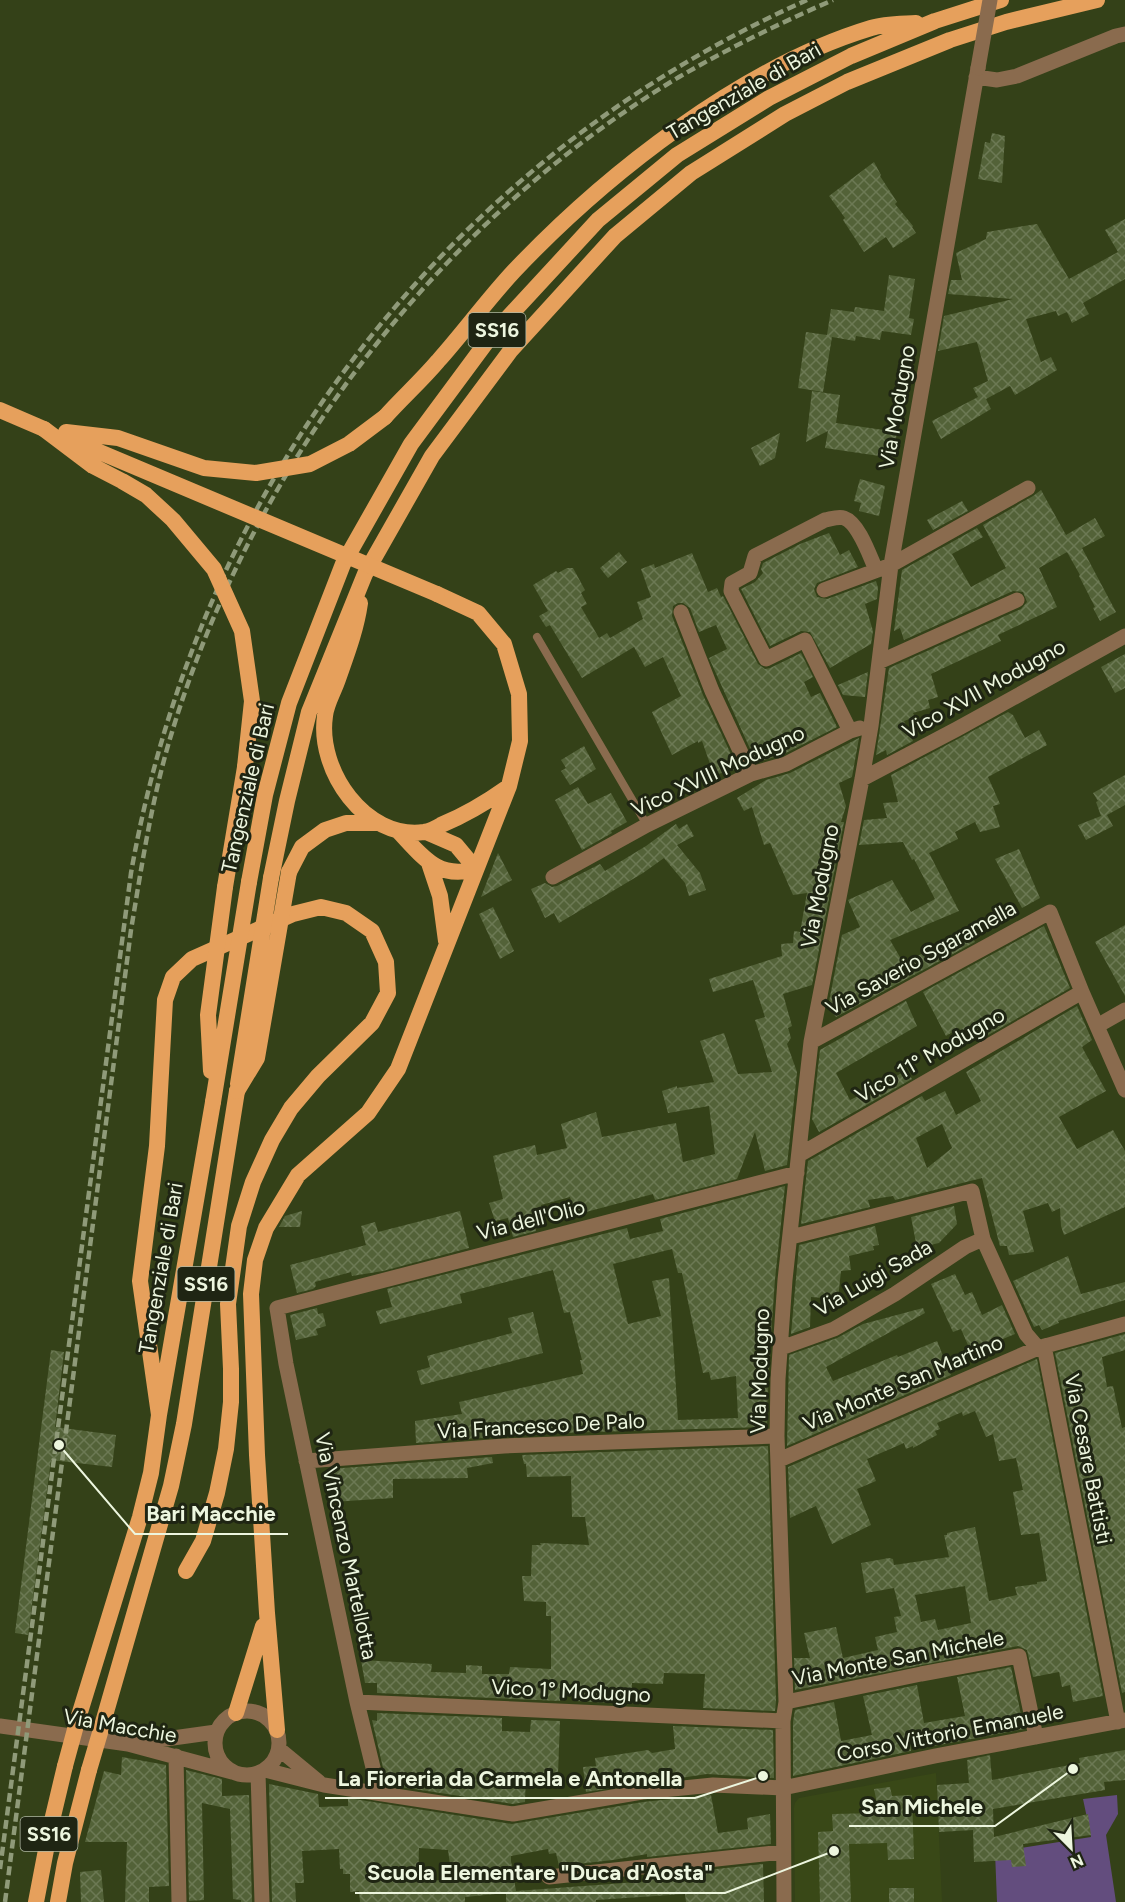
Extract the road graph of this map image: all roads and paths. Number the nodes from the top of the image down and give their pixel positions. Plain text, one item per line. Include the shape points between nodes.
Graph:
1 (990, 0) edge
2 (1001, 0) edge
3 (1097, 0) edge
4 (935, 21) junction
5 (1125, 34) edge
6 (977, 72) junction
7 (0, 410) edge
8 (44, 429) junction
9 (1028, 488) dead end
10 (883, 568) junction
11 (365, 574) junction
12 (824, 590) dead end
13 (1017, 600) dead end
14 (681, 612) dead end
15 (1125, 636) edge
16 (537, 637) dead end
17 (879, 662) junction
18 (871, 726) junction
19 (850, 731) junction
20 (751, 774) junction
21 (862, 779) junction
22 (509, 786) junction
23 (379, 823) junction
24 (647, 825) junction
25 (399, 832) junction
26 (426, 832) junction
27 (429, 863) junction
28 (476, 869) junction
29 (554, 877) dead end
30 (447, 945) junction
31 (1082, 992) junction
32 (1125, 1010) edge
33 (1097, 1026) junction
34 (811, 1042) junction
35 (1125, 1090) edge
36 (237, 1091) junction
37 (213, 1102) junction
38 (799, 1155) junction
39 (797, 1173) junction
40 (791, 1237) junction
41 (983, 1239) junction
42 (276, 1308) joint
43 (1125, 1324) edge
44 (1041, 1347) junction
45 (781, 1348) junction
46 (159, 1414) junction
47 (777, 1436) junction
48 (779, 1460) junction
49 (306, 1461) junction
50 (186, 1571) dead end
51 (267, 1613) junction
52 (357, 1702) junction
53 (786, 1702) junction
54 (236, 1713) junction
55 (1121, 1721) edge
56 (783, 1722) junction
57 (0, 1726) edge
58 (277, 1731) junction
59 (216, 1732) junction
60 (1036, 1737) junction
61 (128, 1744) junction
62 (279, 1749) junction
63 (176, 1756) junction
64 (232, 1772) junction
65 (261, 1772) junction
66 (324, 1785) junction
67 (783, 1788) junction
68 (379, 1792) junction
69 (783, 1852) junction
70 (549, 1877) dead end
71 (36, 1902) edge
72 (58, 1902) edge
73 (179, 1902) edge
74 (262, 1902) edge
75 (784, 1902) edge

1 - 6 street, Via Modugno, bridge
2 - 4 highway, Tangenziale di Bari / SS16
3 - 11 highway, Tangenziale di Bari / SS16 via 1006,22 910,55 785,114 691,173 615,236 511,350 432,456
4 - 8 highway, bridge via 873,27 813,50 753,81 640,156 582,204 514,272 438,363 385,417 349,444 310,464 256,473 204,468 118,438
4 - 37 highway, Tangenziale di Bari / SS16, bridge via 851,56 769,98 677,155 598,220 491,336 411,444 344,564 289,703 265,795
5 - 6 street via 1017,76 997,80
6 - 10 street, Via Modugno
7 - 8 highway
8 - 22 highway, bridge via 478,613 504,644 519,694 520,741
8 - 37 highway, bridge via 93,466 146,495 173,520 214,568 242,631 252,701 208,1015
9 - 10 street
10 - 12 street
10 - 17 street, Via Modugno
10 - 19 street via 854,525 837,518 825,520 755,556 750,573 732,583 731,591 766,659 805,640
11 - 23 highway via 356,628 325,716 325,746 334,776 356,804
11 - 36 highway, Tangenziale di Bari / SS16, bridge via 309,712 286,801
13 - 17 street
14 - 20 street
15 - 21 street, Vico XVII Modugno
16 - 24 lane
17 - 18 street, Via Modugno
18 - 19 street, Vico XVIII Modugno
18 - 21 street, Via Modugno
19 - 20 street, Vico XVIII Modugno via 786,764
20 - 24 street, Vico XVIII Modugno
21 - 34 street, Via Modugno
22 - 26 highway via 465,815
22 - 28 highway
23 - 25 highway
23 - 36 highway, bridge via 346,823 325,830 302,847 289,873 257,1058
24 - 29 street, Vico XVIII Modugno
25 - 26 highway
25 - 27 highway
26 - 28 highway via 456,845
27 - 28 highway via 460,874
27 - 30 highway via 440,896
28 - 30 highway
30 - 51 highway via 398,1069 368,1113 298,1175 266,1228 255,1260 251,1294
31 - 33 street
31 - 34 street, Via Saverio Sgaramella via 1050,912
31 - 38 street, Vico 11° Modugno
32 - 33 street
33 - 35 street
34 - 38 street, Via Modugno
36 - 72 highway, Tangenziale di Bari / SS16, bridge via 173,1476 70,1841
37 - 46 highway, Tangenziale di Bari / SS16
38 - 39 street, Via Modugno
39 - 40 street, Via Modugno
39 - 42 street, Via dell'Olio
40 - 41 street, Via Cesare Battisti via 972,1191
40 - 45 street, Via Modugno
41 - 44 street, Via Cesare Battisti via 1026,1334
41 - 45 street, Via Luigi Sada via 834,1329
42 - 49 street, Via Vincenzo Martellotta
43 - 44 street, Via Monte San Martino
44 - 48 street, Via Monte San Martino
44 - 55 street, Via Cesare Battisti
45 - 47 street, Via Modugno
46 - 50 highway via 140,1281 158,1146 165,1000 173,977 192,959 293,914 321,908 346,913 372,931 386,962 388,993 372,1023 291,1108 253,1182 239,1227 228,1304 231,1402 226,1449 203,1541
46 - 71 highway, Tangenziale di Bari / SS16, bridge via 151,1473 77,1722
47 - 48 street, Via Modugno
47 - 49 street, Via Francesco De Palo via 504,1446
48 - 53 street, Via Modugno
49 - 52 street, Via Vincenzo Martellotta
51 - 54 highway
51 - 58 highway
52 - 56 street, Vico 1° Modugno
52 - 68 street, Via Vincenzo Martellotta
53 - 56 street, Via Modugno
53 - 60 street, Via Monte San Michele via 1019,1656
54 - 58 street via 255,1712 272,1722
54 - 59 street via 221,1723
55 - 60 street, Corso Vittorio Emanuele
56 - 67 street, Via Modugno
57 - 61 street, Via Macchie
58 - 62 street
59 - 61 street
59 - 64 street via 215,1751
60 - 67 street, Corso Vittorio Emanuele
61 - 63 street, Via Macchie
62 - 65 street
62 - 66 street
63 - 64 street, Via Macchie
63 - 73 street
64 - 65 street
65 - 66 street
65 - 74 street
66 - 68 street
67 - 68 street via 713,1785 642,1792 513,1814
67 - 69 street, Via Modugno
69 - 70 street
69 - 75 street, Via Modugno

